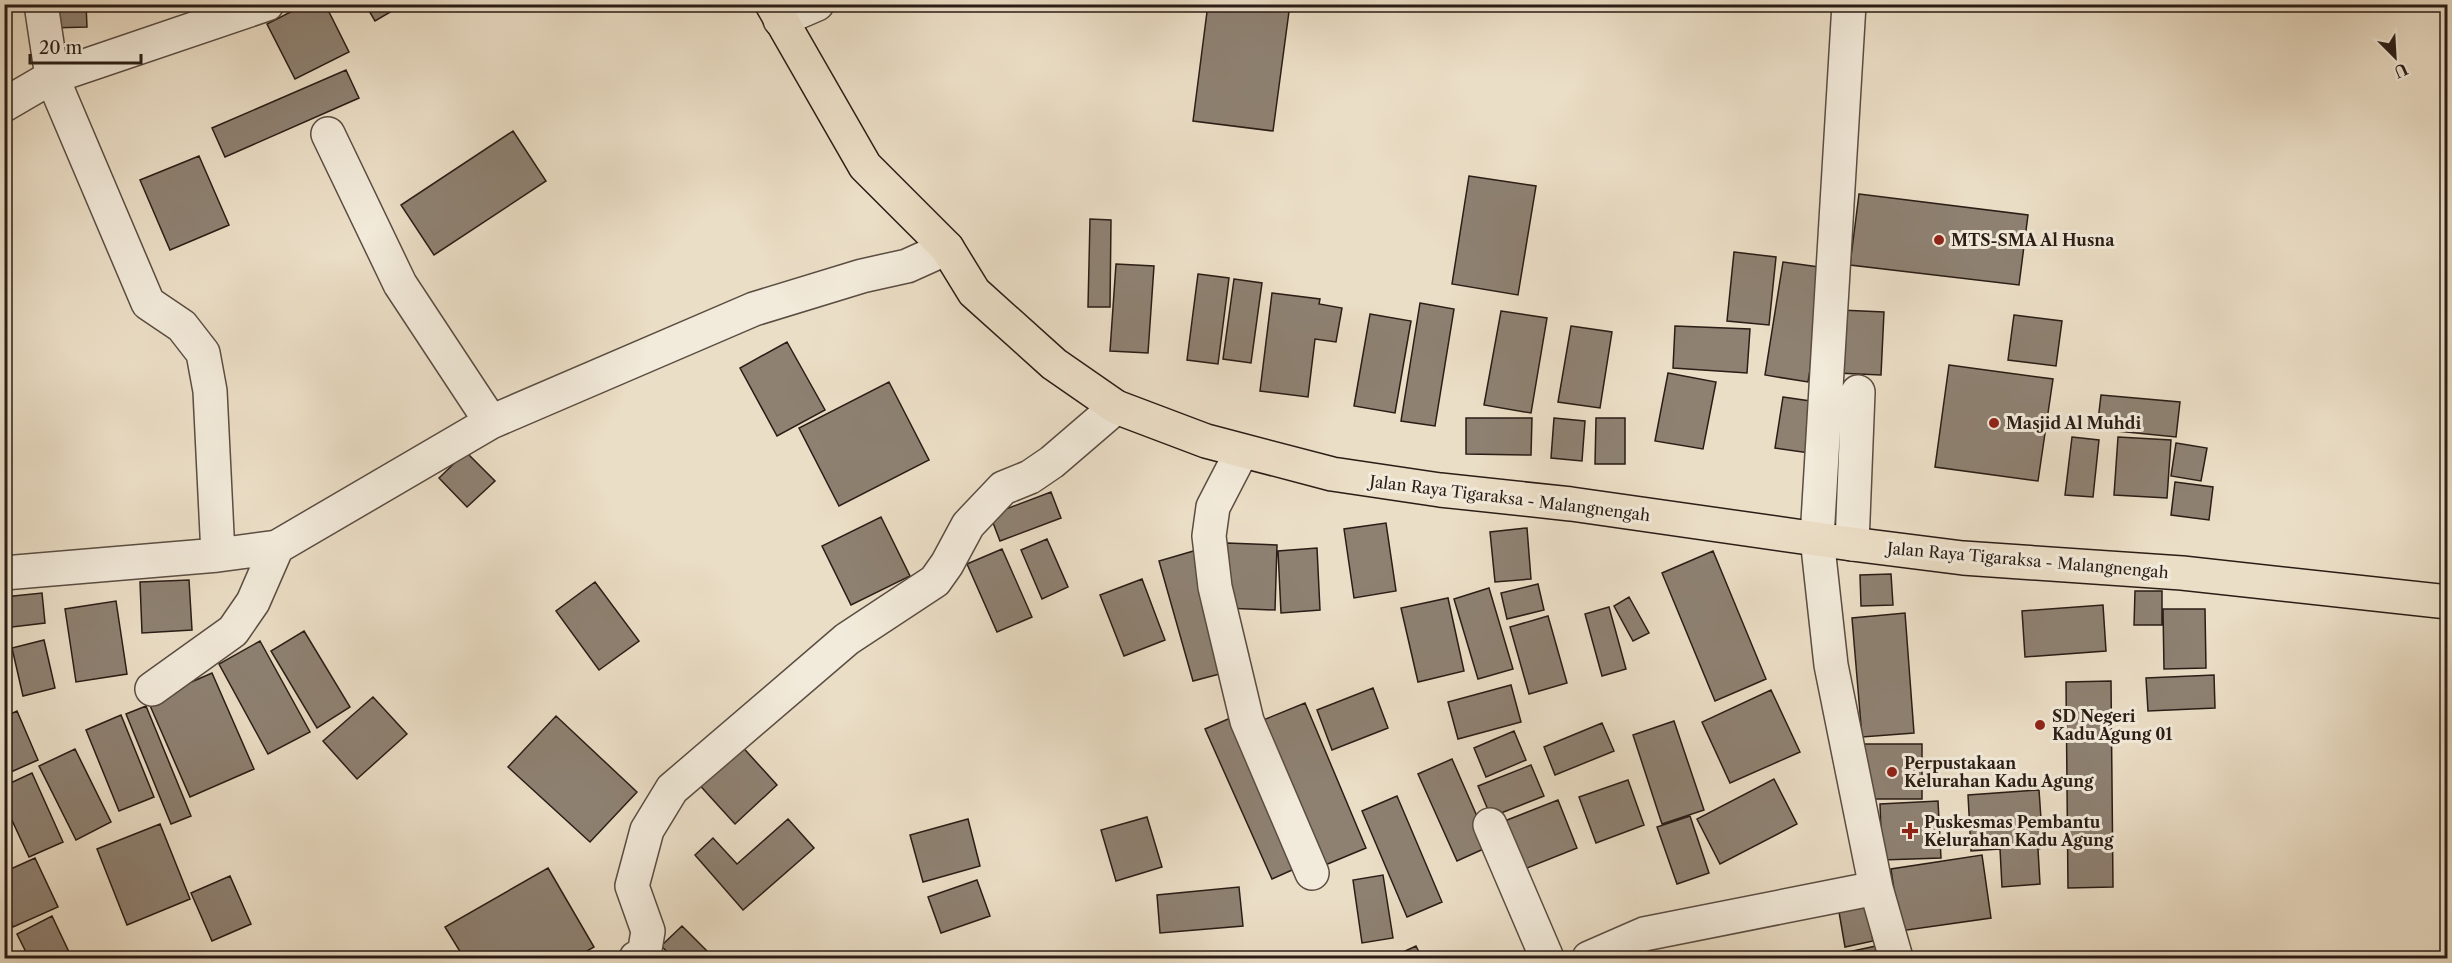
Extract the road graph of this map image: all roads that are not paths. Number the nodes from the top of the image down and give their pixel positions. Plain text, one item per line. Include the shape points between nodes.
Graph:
1 (41, 4) edge
2 (267, 4) edge
3 (817, 4) edge
4 (1849, 4) edge
5 (776, 12) edge
6 (52, 77) junction
7 (4, 105) edge
8 (328, 134) dead end
9 (947, 248) junction
10 (1858, 392) dead end
11 (1116, 407) junction
12 (491, 422) junction
13 (1242, 451) junction
14 (1817, 538) junction
15 (1852, 544) junction
16 (277, 547) junction
17 (218, 555) junction
18 (4, 573) edge
19 (2448, 602) edge
20 (152, 689) dead end
21 (1490, 825) dead end
22 (1312, 873) dead end
23 (1876, 888) junction
24 (636, 958) edge
25 (1547, 958) edge
26 (1589, 958) edge
27 (1896, 958) edge

1 - 6 street
2 - 6 street
3 - 5 street
4 - 14 street
5 - 9 main road, Jalan Raya Tigaraksa - Malangnengah via 865,166
6 - 7 street
6 - 17 street via 148,303 182,326 204,353 210,392
8 - 12 street via 400,284
9 - 11 main road, Jalan Raya Tigaraksa - Malangnengah via 974,292 1054,364
9 - 12 street via 907,266 754,309
10 - 15 street
11 - 13 main road, Jalan Raya Tigaraksa - Malangnengah
11 - 24 street via 1052,462 1003,488 968,525 935,580 848,639 672,789 647,830 632,886 648,932 644,955
12 - 16 street
13 - 14 main road, Jalan Raya Tigaraksa - Malangnengah via 1332,474
13 - 22 street via 1213,507 1209,536 1215,587 1248,721
14 - 15 main road, Jalan Raya Tigaraksa - Malangnengah
14 - 23 street via 1831,665
15 - 19 main road, Jalan Raya Tigaraksa - Malangnengah via 1963,558 2182,573
16 - 17 street
16 - 20 street via 253,602 233,631
17 - 18 street
21 - 25 street
23 - 26 street via 1644,934
23 - 27 street

